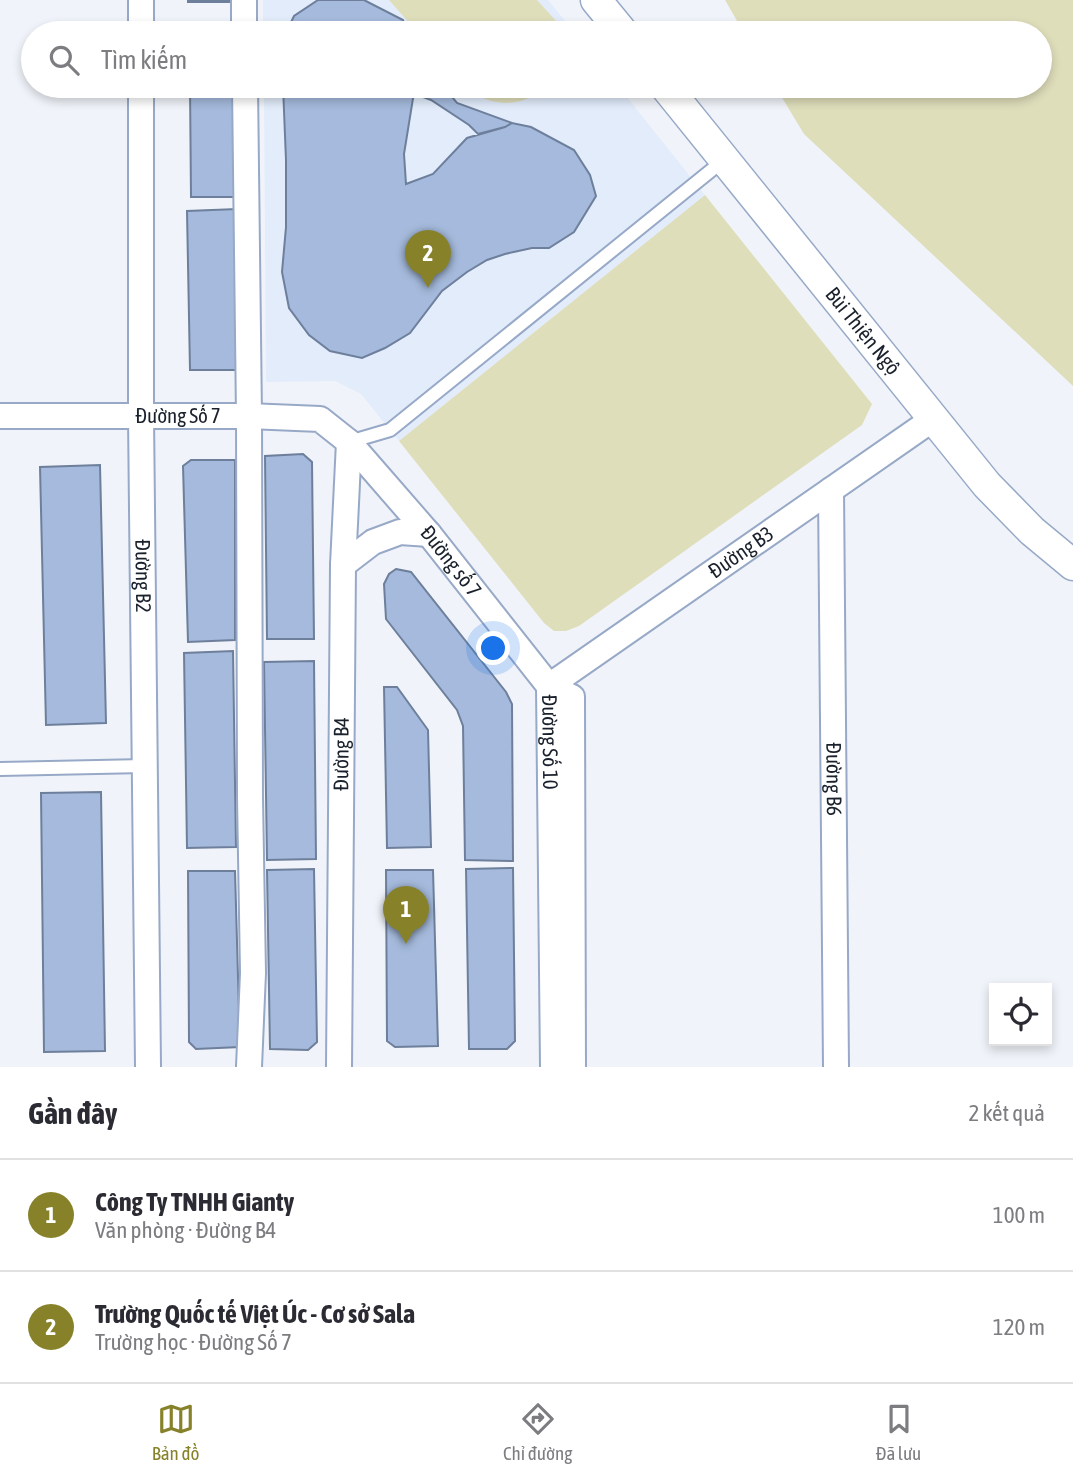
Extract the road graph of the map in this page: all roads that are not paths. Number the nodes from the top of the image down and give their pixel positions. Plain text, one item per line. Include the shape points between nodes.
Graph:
1 (141, 0) edge
2 (244, 0) edge
3 (596, 0) edge
4 (141, 21) edge
5 (244, 21) edge
6 (613, 21) edge
7 (141, 98) edge
8 (245, 98) edge
9 (675, 98) edge
10 (724, 160) junction
11 (0, 416) edge
12 (141, 416) junction
13 (249, 416) junction
14 (933, 419) junction
15 (349, 442) junction
16 (831, 490) junction
17 (429, 534) junction
18 (343, 565) junction
19 (1073, 565) edge
20 (549, 686) junction
21 (145, 766) junction
22 (0, 769) edge
23 (148, 1067) edge
24 (249, 1067) edge
25 (339, 1067) edge
26 (553, 1067) edge
27 (573, 1067) edge
28 (836, 1067) edge

1 - 4 street
2 - 5 street
3 - 6 street
7 - 12 street, Đường B2
8 - 13 street
9 - 10 street, Bùi Thiện Ngộ
10 - 14 street, Bùi Thiện Ngộ
10 - 15 lane via 390,430
11 - 12 street, Đường Số 7
12 - 13 street, Đường Số 7
12 - 21 street, Đường B2
13 - 15 street, Đường Số 7 via 320,419
13 - 24 street via 253,973
14 - 16 street, Đường B3
14 - 19 street, Bùi Thiện Ngộ via 1006,506
15 - 17 street, Đường số 7
15 - 18 street, Đường B4
16 - 20 street, Đường B3
16 - 28 street, Đường B6
17 - 18 street via 400,532 373,542
17 - 20 street, Đường số 7
18 - 25 street, Đường B4
20 - 26 street, Đường Số 10
20 - 27 street, Đường Số 10 via 572,697
21 - 22 lane
21 - 23 street, Đường B2

